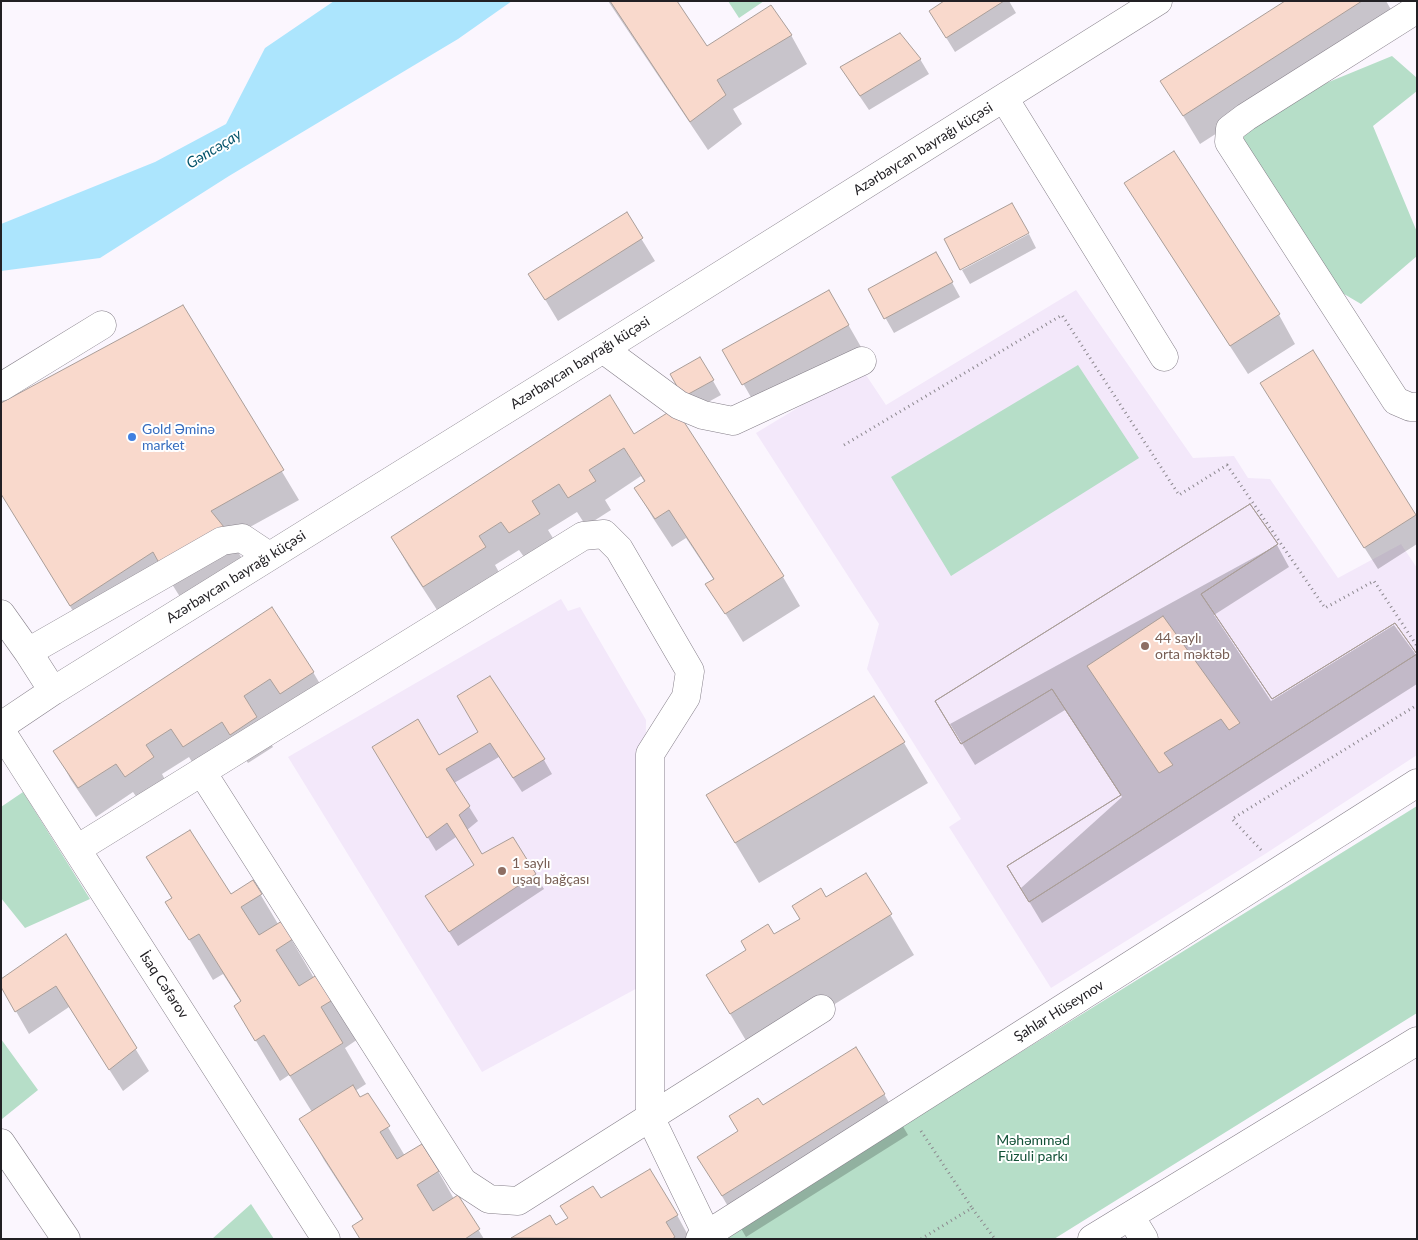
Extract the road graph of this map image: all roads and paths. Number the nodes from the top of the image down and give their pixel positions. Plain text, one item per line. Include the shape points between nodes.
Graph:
1 (1158, 1) edge
2 (1417, 9) edge
3 (1004, 98) junction
4 (102, 325) dead end
5 (603, 349) junction
6 (1164, 357) dead end
7 (862, 361) dead end
8 (1, 387) edge
9 (1417, 407) edge
10 (844, 445) dead end
11 (269, 556) junction
12 (1, 614) edge
13 (1417, 646) edge
14 (28, 652) junction
15 (53, 691) junction
16 (1417, 705) edge
17 (1, 726) edge
18 (1, 731) edge
19 (202, 772) junction
20 (1417, 783) edge
21 (77, 849) junction
22 (1277, 872) junction
23 (821, 1009) dead end
24 (1417, 1041) edge
25 (906, 1108) junction
26 (650, 1117) junction
27 (1, 1143) edge
28 (972, 1208) junction
29 (1130, 1216) junction
30 (704, 1237) edge
31 (66, 1239) edge
32 (326, 1239) edge
33 (921, 1239) edge
34 (995, 1239) edge
35 (1092, 1239) edge
36 (1144, 1239) edge

1 - 3 street, Azərbaycan bayrağı küçəsi
2 - 9 street via 1246,117 1230,130 1229,142 1396,401
3 - 5 street, Azərbaycan bayrağı küçəsi
3 - 6 street
4 - 8 street
5 - 7 street via 679,405 703,415 733,421
5 - 11 street, Azərbaycan bayrağı küçəsi
10 - 13 path via 1062,315 1179,495 1227,465 1325,608 1374,581
11 - 14 street via 242,538 222,541
11 - 15 street, Azərbaycan bayrağı küçəsi
12 - 14 street
14 - 15 street
15 - 17 street, Azərbaycan bayrağı küçəsi
16 - 22 path via 1232,819 1265,854
18 - 21 street, İsaq Cəfərov
19 - 21 street
19 - 26 street via 463,1182 489,1199 518,1201
19 - 26 street via 583,536 604,534 619,549 690,671 686,696 650,754
20 - 22 street, Şahlar Hüseynov
21 - 32 street, İsaq Cəfərov
22 - 25 street, Şahlar Hüseynov
23 - 26 street
24 - 29 street
25 - 28 path
25 - 30 street, Şahlar Hüseynov
26 - 30 street
27 - 31 street
28 - 33 path
28 - 34 path
29 - 35 street
29 - 36 street

